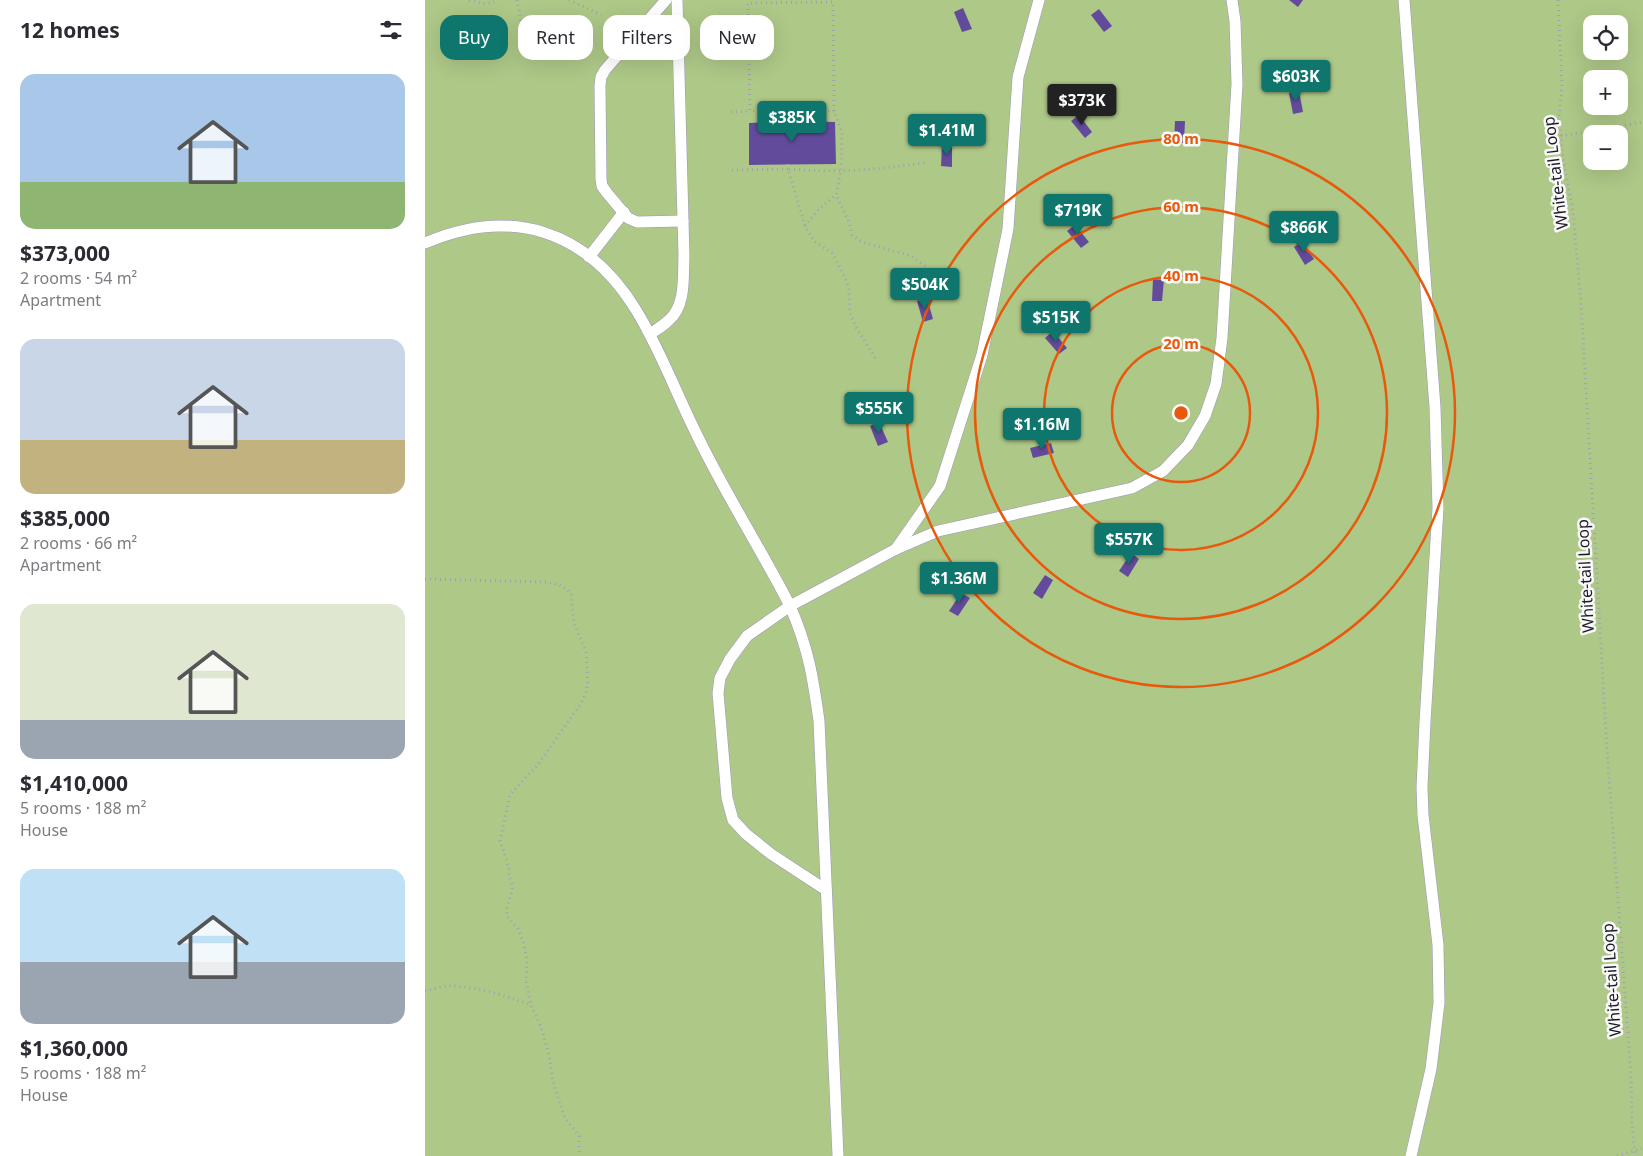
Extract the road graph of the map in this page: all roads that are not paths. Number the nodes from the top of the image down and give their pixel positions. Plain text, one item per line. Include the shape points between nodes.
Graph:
1 (666, 0) edge
2 (677, 0) edge
3 (1039, 0) edge
4 (1232, 0) edge
5 (1404, 0) edge
6 (623, 212) junction
7 (683, 221) junction
8 (425, 243) edge
9 (589, 257) junction
10 (650, 334) junction
11 (896, 549) junction
12 (790, 606) junction
13 (826, 890) junction
14 (838, 1156) edge
15 (1411, 1156) edge

1 - 6 lane via 605,70 599,86 602,186
2 - 7 lane
3 - 11 lane via 1018,77 1008,229 982,355 940,486
4 - 11 lane via 1237,84 1222,338 1216,384 1205,416 1188,445 1163,471 1132,488 938,531
5 - 15 lane via 1438,481 1423,815 1438,945 1439,1003 1431,1069
6 - 7 lane via 637,222
6 - 9 lane
7 - 10 lane via 680,300 671,320
8 - 9 lane via 470,229 507,226 552,235
9 - 10 lane via 622,290
10 - 12 lane via 696,435
11 - 12 lane
12 - 13 lane via 802,633 815,689
12 - 13 lane via 747,636 729,659 720,678 718,693 727,798 733,820 746,834
13 - 14 lane

